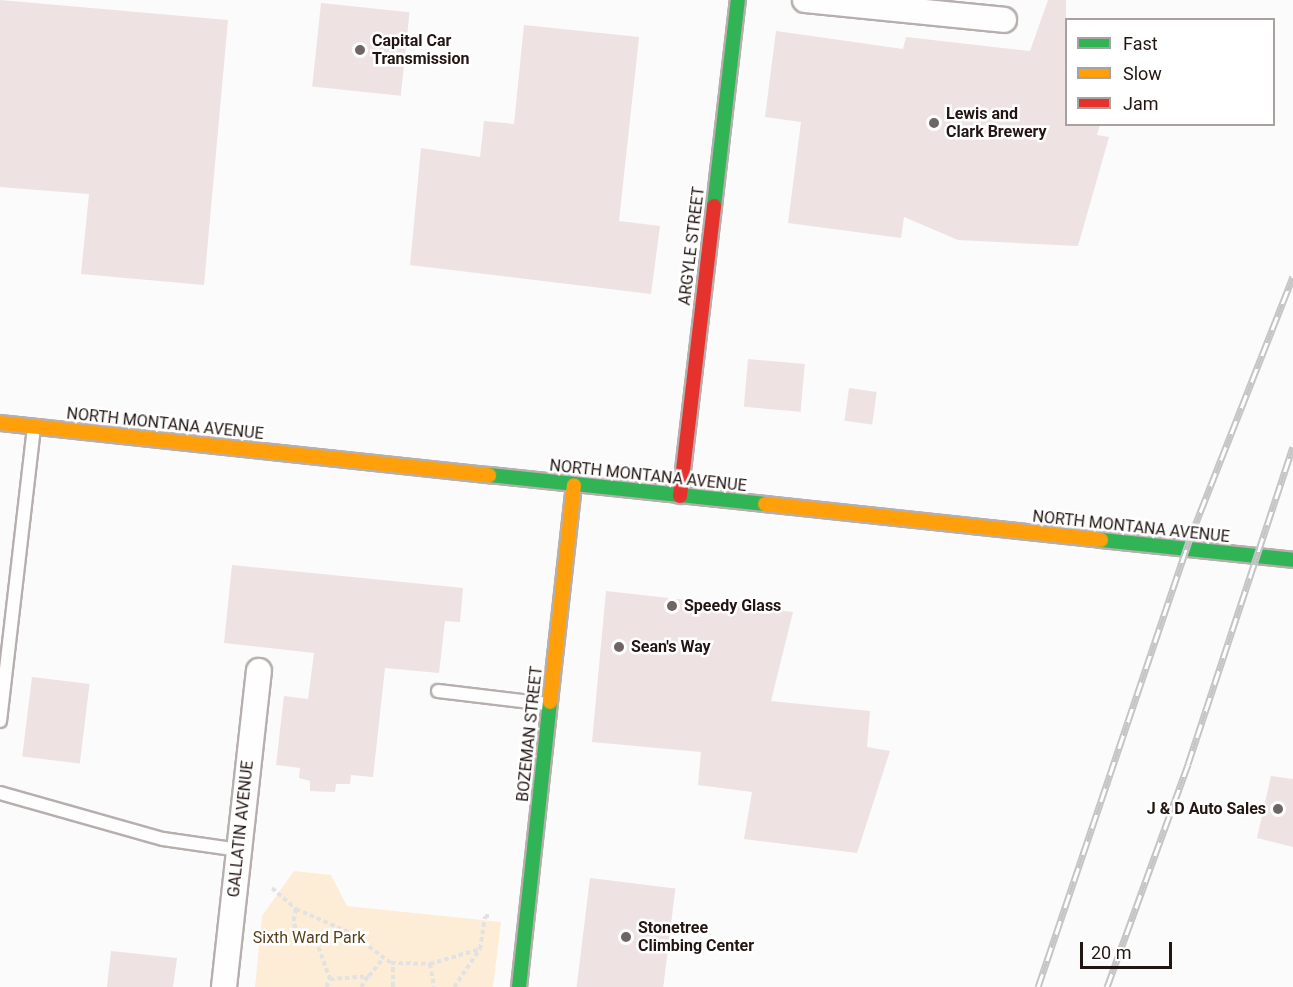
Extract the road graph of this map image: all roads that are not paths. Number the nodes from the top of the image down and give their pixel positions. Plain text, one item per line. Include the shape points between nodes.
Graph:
1 (738, 0) edge
2 (805, 0) edge
3 (1004, 20) dead end
4 (0, 423) edge
5 (34, 427) junction
6 (574, 485) junction
7 (680, 496) junction
8 (1293, 560) edge
9 (259, 671) dead end
10 (438, 692) dead end
11 (549, 704) junction
12 (0, 721) edge
13 (0, 793) edge
14 (239, 850) junction
15 (224, 987) edge
16 (519, 987) edge

1 - 7 main road, ARGYLE STREET
2 - 3 street
4 - 5 main road, NORTH MONTANA AVENUE
5 - 6 main road, NORTH MONTANA AVENUE
5 - 12 lane
6 - 7 main road, NORTH MONTANA AVENUE
6 - 11 main road, BOZEMAN STREET
7 - 8 main road, NORTH MONTANA AVENUE
9 - 14 street, GALLATIN AVENUE
10 - 11 lane
11 - 16 main road, BOZEMAN STREET
13 - 14 lane via 163,839
14 - 15 street, GALLATIN AVENUE

